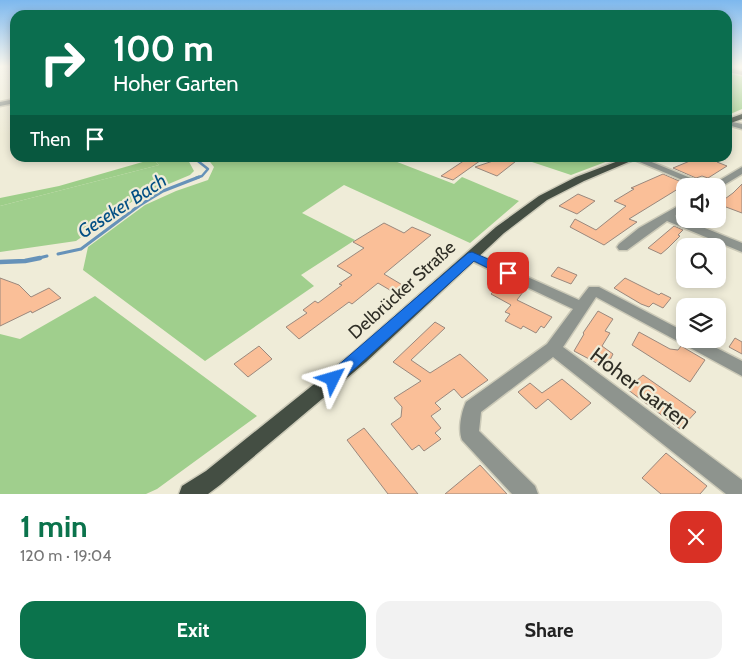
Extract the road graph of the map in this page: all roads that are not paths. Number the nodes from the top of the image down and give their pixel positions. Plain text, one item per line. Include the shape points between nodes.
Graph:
1 (623, 162) edge
2 (644, 162) edge
3 (742, 170) edge
4 (731, 176) junction
5 (685, 178) edge
6 (726, 179) edge
7 (742, 180) edge
8 (676, 211) edge
9 (666, 217) junction
10 (623, 247) dead end
11 (742, 248) edge
12 (472, 256) junction
13 (581, 307) junction
14 (676, 334) edge
15 (552, 348) junction
16 (702, 348) edge
17 (742, 369) edge
18 (742, 493) edge
19 (190, 494) edge
20 (527, 494) edge

1 - 12 main road, Delbrücker Straße via 580,178 543,198
2 - 5 street
3 - 4 street
4 - 6 street
4 - 7 street
8 - 9 street
9 - 10 street
9 - 11 street
12 - 13 street
12 - 19 main road, Delbrücker Straße via 360,357
13 - 14 street via 594,290
13 - 15 street
15 - 18 street, Hoher Garten
15 - 20 street via 472,408 469,434
16 - 17 street

